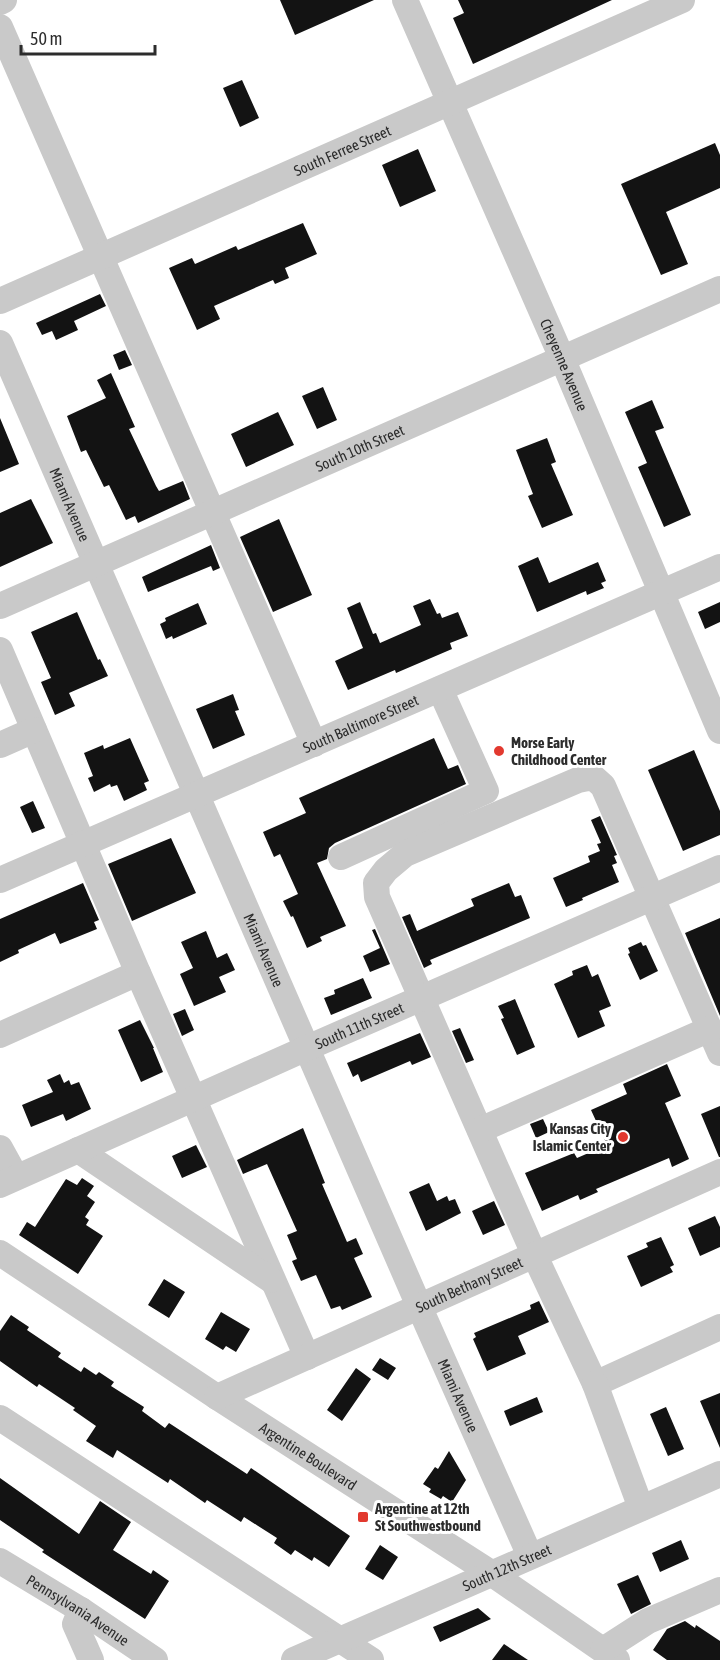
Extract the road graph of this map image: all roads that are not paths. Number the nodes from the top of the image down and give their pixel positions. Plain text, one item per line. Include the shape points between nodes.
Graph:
1 (405, 0) edge
2 (682, 0) edge
3 (0, 27) edge
4 (450, 103) junction
5 (100, 257) junction
6 (720, 290) edge
7 (0, 301) edge
8 (562, 358) junction
9 (3, 359) edge
10 (212, 513) junction
11 (96, 564) junction
12 (720, 567) edge
13 (661, 594) junction
14 (0, 606) edge
15 (0, 650) edge
16 (440, 689) junction
17 (34, 730) junction
18 (720, 731) edge
19 (314, 744) junction
20 (0, 745) edge
21 (196, 795) junction
22 (83, 844) junction
23 (341, 857) dead end
24 (720, 868) edge
25 (0, 880) edge
26 (653, 897) junction
27 (138, 973) junction
28 (422, 998) junction
29 (710, 1029) junction
30 (0, 1035) edge
31 (307, 1048) junction
32 (720, 1053) edge
33 (193, 1099) junction
34 (480, 1130) junction
35 (0, 1148) edge
36 (78, 1150) junction
37 (720, 1172) edge
38 (8, 1181) edge
39 (0, 1253) edge
40 (534, 1254) junction
41 (271, 1280) junction
42 (419, 1306) junction
43 (720, 1327) edge
44 (307, 1358) junction
45 (596, 1384) junction
46 (217, 1397) junction
47 (0, 1418) edge
48 (720, 1474) edge
49 (641, 1508) junction
50 (530, 1556) junction
51 (0, 1561) edge
52 (491, 1573) junction
53 (720, 1590) edge
54 (81, 1610) junction
55 (341, 1639) junction
56 (610, 1655) edge
57 (91, 1660) edge
58 (155, 1660) edge
59 (294, 1660) edge
60 (371, 1660) edge

1 - 4 street, Cheyenne Avenue
2 - 4 street, South Ferree Street
3 - 5 street
4 - 5 street, South Ferree Street
4 - 8 street, Cheyenne Avenue
5 - 7 street, South Ferree Street
5 - 10 street
6 - 8 street, South 10th Street
8 - 10 street, South 10th Street
8 - 13 street, Cheyenne Avenue
9 - 11 street, Miami Avenue
10 - 11 street, South 10th Street
10 - 19 street
11 - 14 street, South 10th Street
11 - 21 street, Miami Avenue
12 - 13 street, South Baltimore Street
13 - 16 street, South Baltimore Street
13 - 18 street, Cheyenne Avenue
15 - 17 street
16 - 19 street, South Baltimore Street
16 - 23 street via 486,791
17 - 20 street
17 - 22 street
19 - 21 street, South Baltimore Street
21 - 22 street, South Baltimore Street
21 - 31 street, Miami Avenue
22 - 25 street, South Baltimore Street
22 - 27 street
24 - 26 street, South 11th Street
26 - 28 street, South 11th Street
26 - 28 street via 603,786 593,777 405,854 375,883 377,897
26 - 29 street
27 - 30 street
27 - 33 street
28 - 31 street, South 11th Street
28 - 34 street
29 - 32 street
29 - 34 street
31 - 33 street, South 11th Street
31 - 42 street, Miami Avenue
33 - 36 street, South 11th Street
33 - 41 street
34 - 40 street
35 - 38 street
36 - 38 street, South 11th Street
36 - 41 street
37 - 40 street, South Bethany Street
39 - 46 street, Argentine Boulevard
40 - 42 street, South Bethany Street
40 - 45 street
41 - 44 street
42 - 44 street, South Bethany Street
42 - 50 street, Miami Avenue
43 - 45 street
44 - 46 street, South Bethany Street
45 - 49 street
46 - 52 street, Argentine Boulevard
47 - 55 street
48 - 49 street, South 12th Street
49 - 50 street, South 12th Street
50 - 52 street, South 12th Street
51 - 54 street, Pennsylvania Avenue
52 - 55 street, South 12th Street
52 - 56 street, Argentine Boulevard
53 - 56 street via 648,1621
54 - 57 street via 75,1624
54 - 58 street, Pennsylvania Avenue
55 - 59 street, South 12th Street
55 - 60 street

